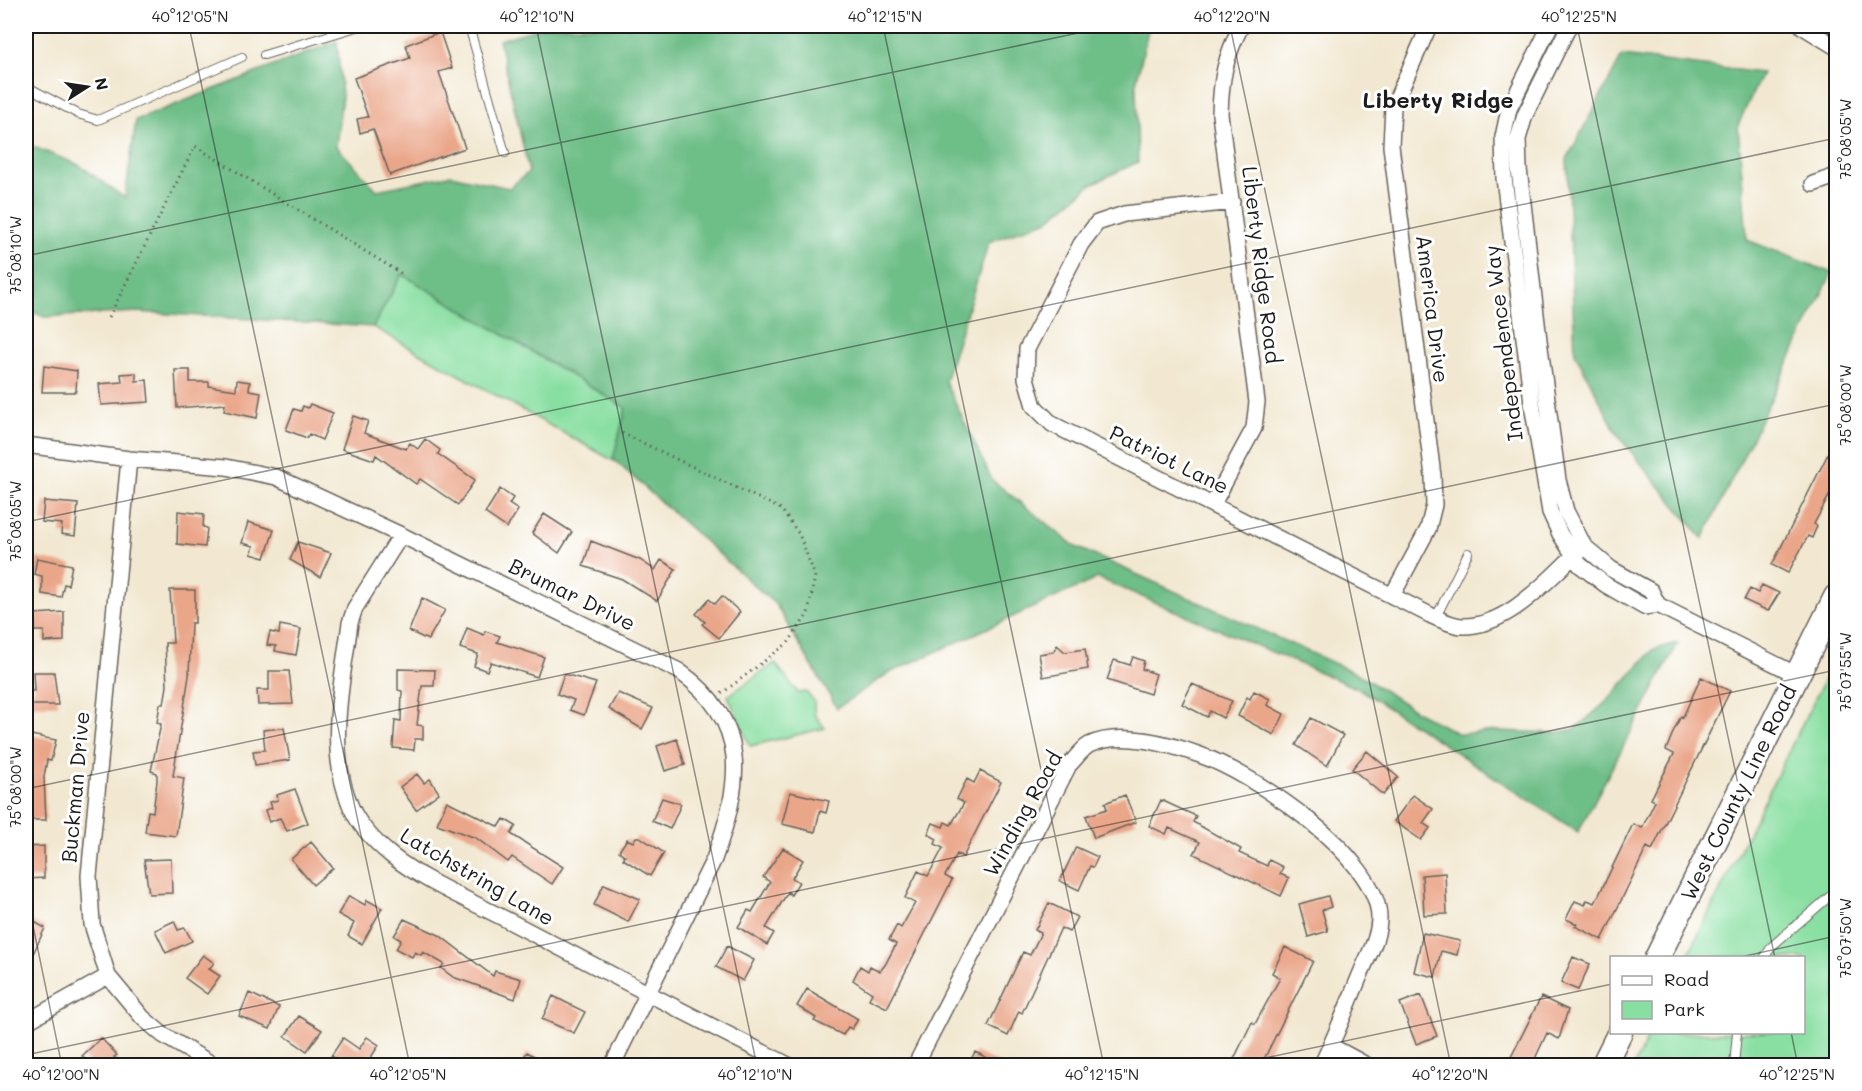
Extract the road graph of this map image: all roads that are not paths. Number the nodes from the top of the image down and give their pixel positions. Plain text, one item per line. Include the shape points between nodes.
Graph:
1 (360, 26) edge
2 (469, 26) edge
3 (1241, 26) edge
4 (1429, 26) edge
5 (1550, 26) edge
6 (1569, 26) edge
7 (1802, 26) edge
8 (1836, 47) edge
9 (264, 55) dead end
10 (242, 57) dead end
11 (26, 86) edge
12 (505, 153) dead end
13 (1836, 176) edge
14 (1813, 184) dead end
15 (1232, 202) junction
16 (26, 445) edge
17 (129, 459) junction
18 (1213, 504) junction
19 (401, 535) junction
20 (1579, 551) junction
21 (1468, 553) dead end
22 (1392, 596) junction
23 (1836, 597) edge
24 (1436, 617) junction
25 (1797, 675) junction
26 (1836, 891) edge
27 (1657, 956) edge
28 (1765, 956) edge
29 (108, 976) junction
30 (647, 994) junction
31 (26, 1022) edge
32 (1619, 1034) edge
33 (1737, 1034) edge
34 (1331, 1046) junction
35 (215, 1065) edge
36 (612, 1065) edge
37 (790, 1065) edge
38 (915, 1065) edge
39 (1321, 1065) edge
40 (1368, 1065) edge
41 (1603, 1065) edge
42 (1734, 1065) edge

1 - 9 lane
2 - 12 lane
3 - 15 street, Liberty Ridge Road via 1227,53 1221,79 1220,114
4 - 22 street, America Drive via 1393,108 1391,146 1434,505 1428,529
5 - 20 street, Independence Way via 1509,109 1503,137 1504,178 1545,490 1550,512
6 - 20 street, Independence Way via 1525,115 1518,139 1518,159 1558,480
7 - 8 street
10 - 11 lane via 98,120 78,114
13 - 14 street
15 - 18 street, Liberty Ridge Road via 1257,402 1254,428
15 - 18 street, Patriot Lane via 1124,214 1097,223 1027,349 1026,378 1034,406 1052,424
16 - 17 street, Brumar Drive
17 - 19 street, Brumar Drive via 252,471 276,477
17 - 29 street, Buckman Drive via 89,876 92,924
18 - 22 street, Patriot Lane
19 - 30 street, Latchstring Lane via 355,608 350,624 337,754 352,809 377,843 406,866
19 - 30 street, Brumar Drive via 679,671 712,701 735,756 734,794 714,860
20 - 24 street, Patriot Lane via 1521,602 1494,618 1460,626
20 - 25 street, Independence Way via 1606,585 1635,602 1644,607 1658,605
21 - 24 lane
22 - 24 street, Patriot Lane
23 - 25 main road, West County Line Road
25 - 27 main road, West County Line Road
26 - 28 lane
29 - 31 street
29 - 35 street, Buckman Drive via 143,1018 163,1035
30 - 36 street, Brumar Drive
30 - 37 street, Latchstring Lane
32 - 41 main road
33 - 42 lane
34 - 38 street, Winding Road via 1377,934 1376,902 1360,869 1335,841 1269,791 1202,755 1131,738 1088,745 1069,765
34 - 39 street, Winding Road
34 - 40 street

